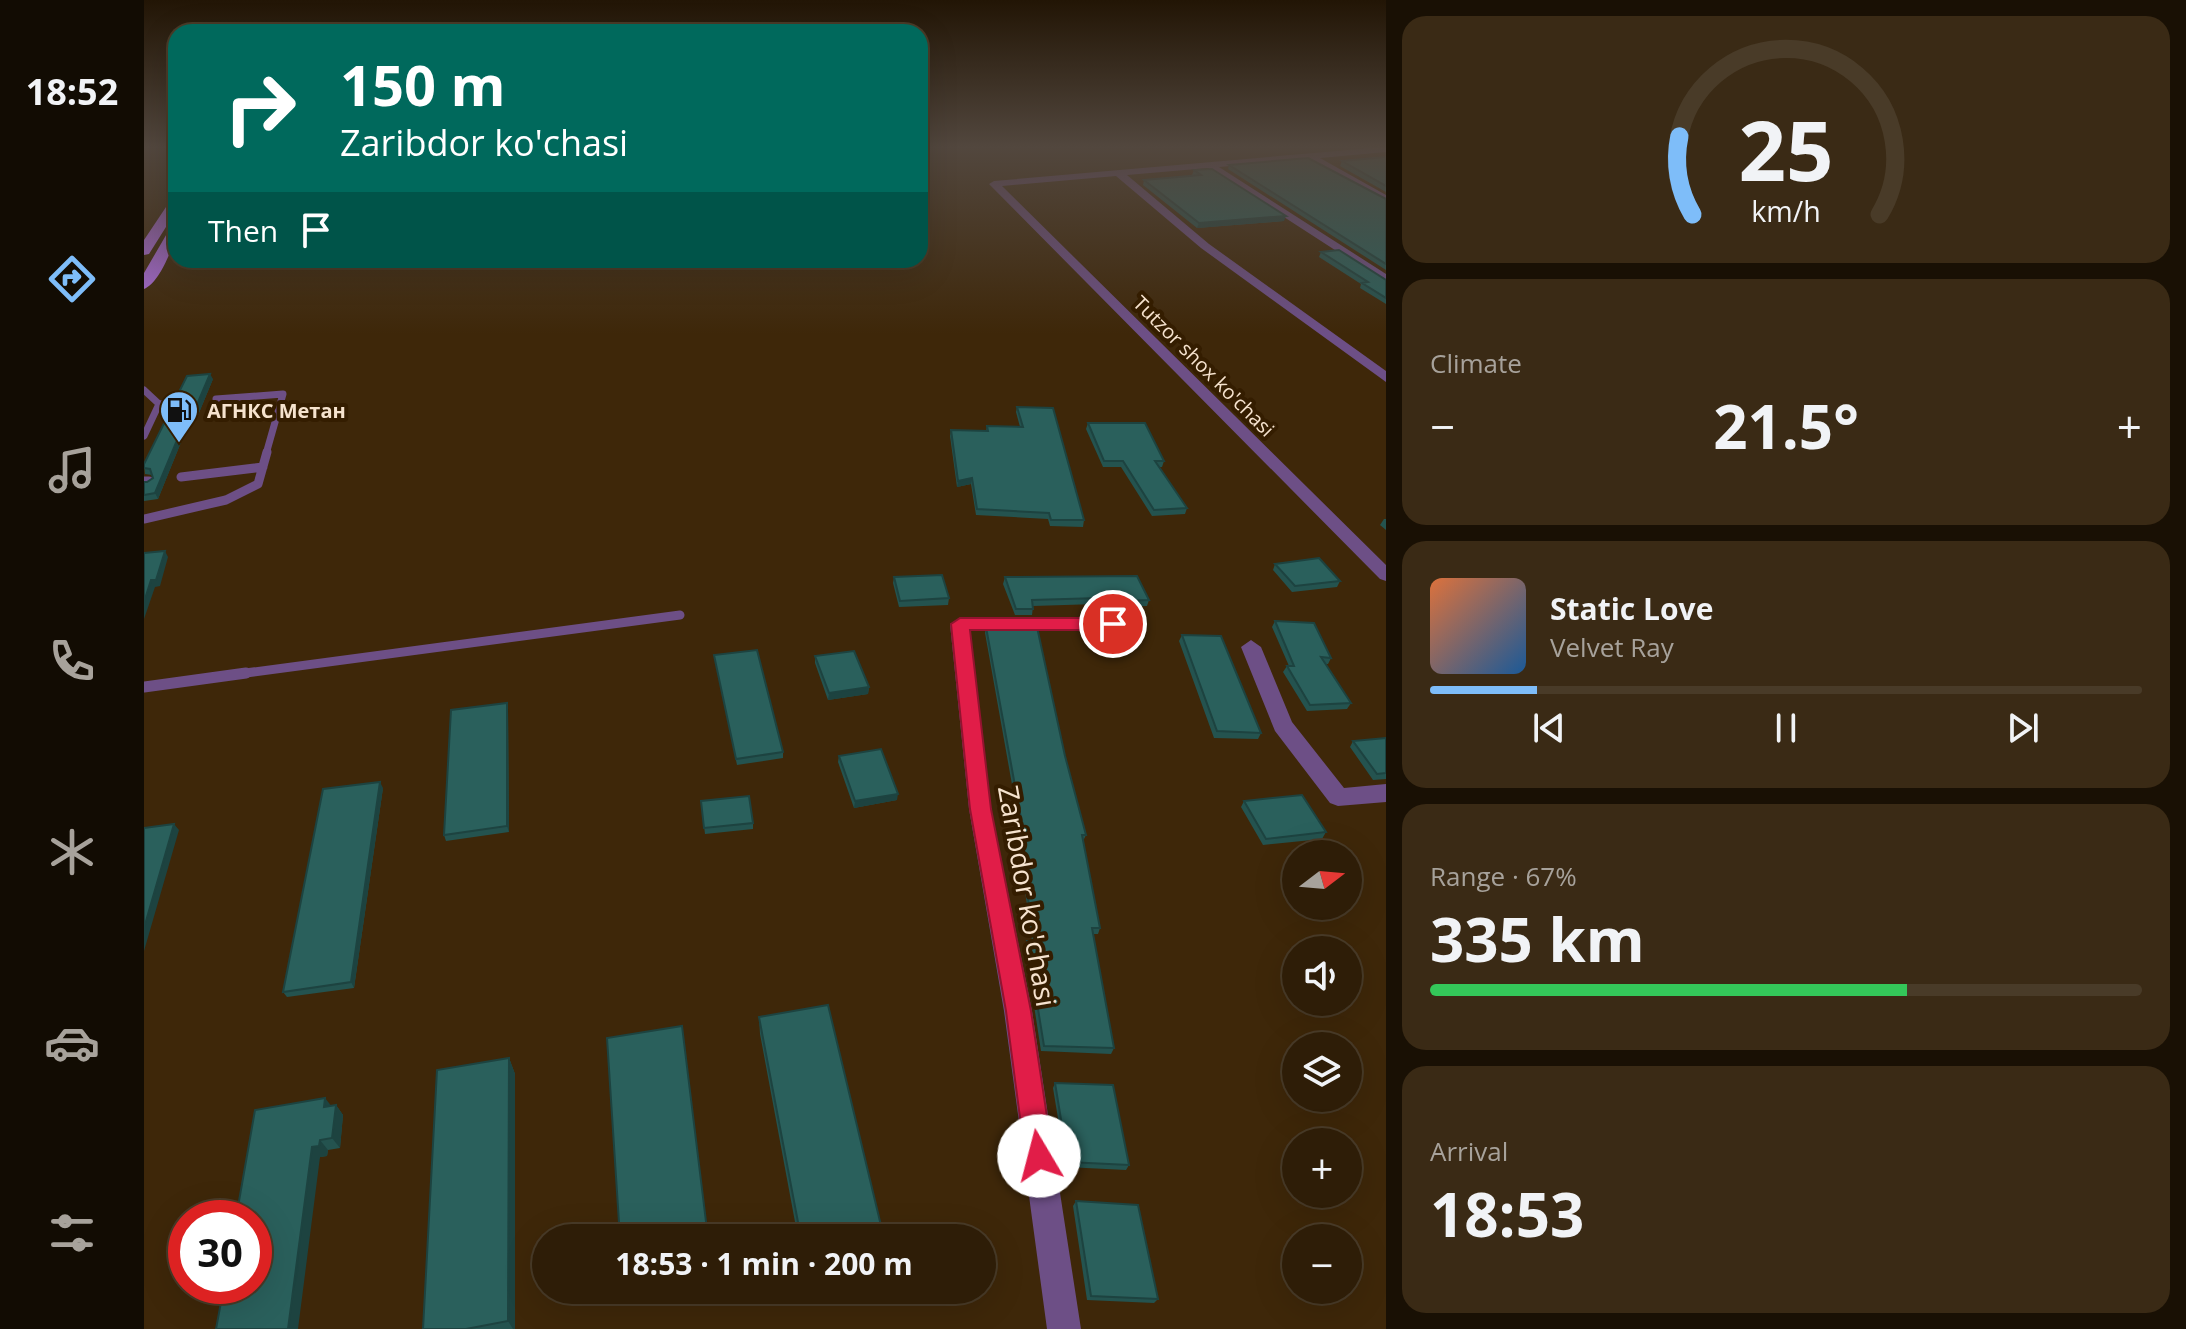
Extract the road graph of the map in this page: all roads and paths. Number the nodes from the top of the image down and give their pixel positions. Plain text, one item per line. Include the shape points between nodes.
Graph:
1 (1020, 210) edge
2 (1163, 210) edge
3 (1280, 210) edge
4 (168, 214) edge
5 (168, 244) edge
6 (144, 251) edge
7 (1386, 279) edge
8 (144, 285) edge
9 (1386, 378) edge
10 (144, 390) edge
11 (216, 399) dead end
12 (182, 402) edge
13 (159, 404) junction
14 (144, 436) edge
15 (263, 467) junction
16 (181, 477) dead end
17 (144, 519) edge
18 (1386, 575) edge
19 (680, 615) dead end
20 (1113, 624) dead end
21 (1251, 647) dead end
22 (144, 687) edge
23 (1386, 793) edge
24 (1064, 1329) edge

1 - 18 street, Tutzor shox ko'chasi
2 - 9 street
3 - 7 street
4 - 6 main road
5 - 8 main road
10 - 13 lane
11 - 15 lane via 283,394
12 - 13 lane
13 - 14 lane
15 - 16 lane
15 - 17 lane via 258,484 226,500
19 - 22 lane
20 - 24 street, Zaribdor ko'chasi via 960,624 980,809 1018,1011
21 - 23 street via 1283,725 1338,797

